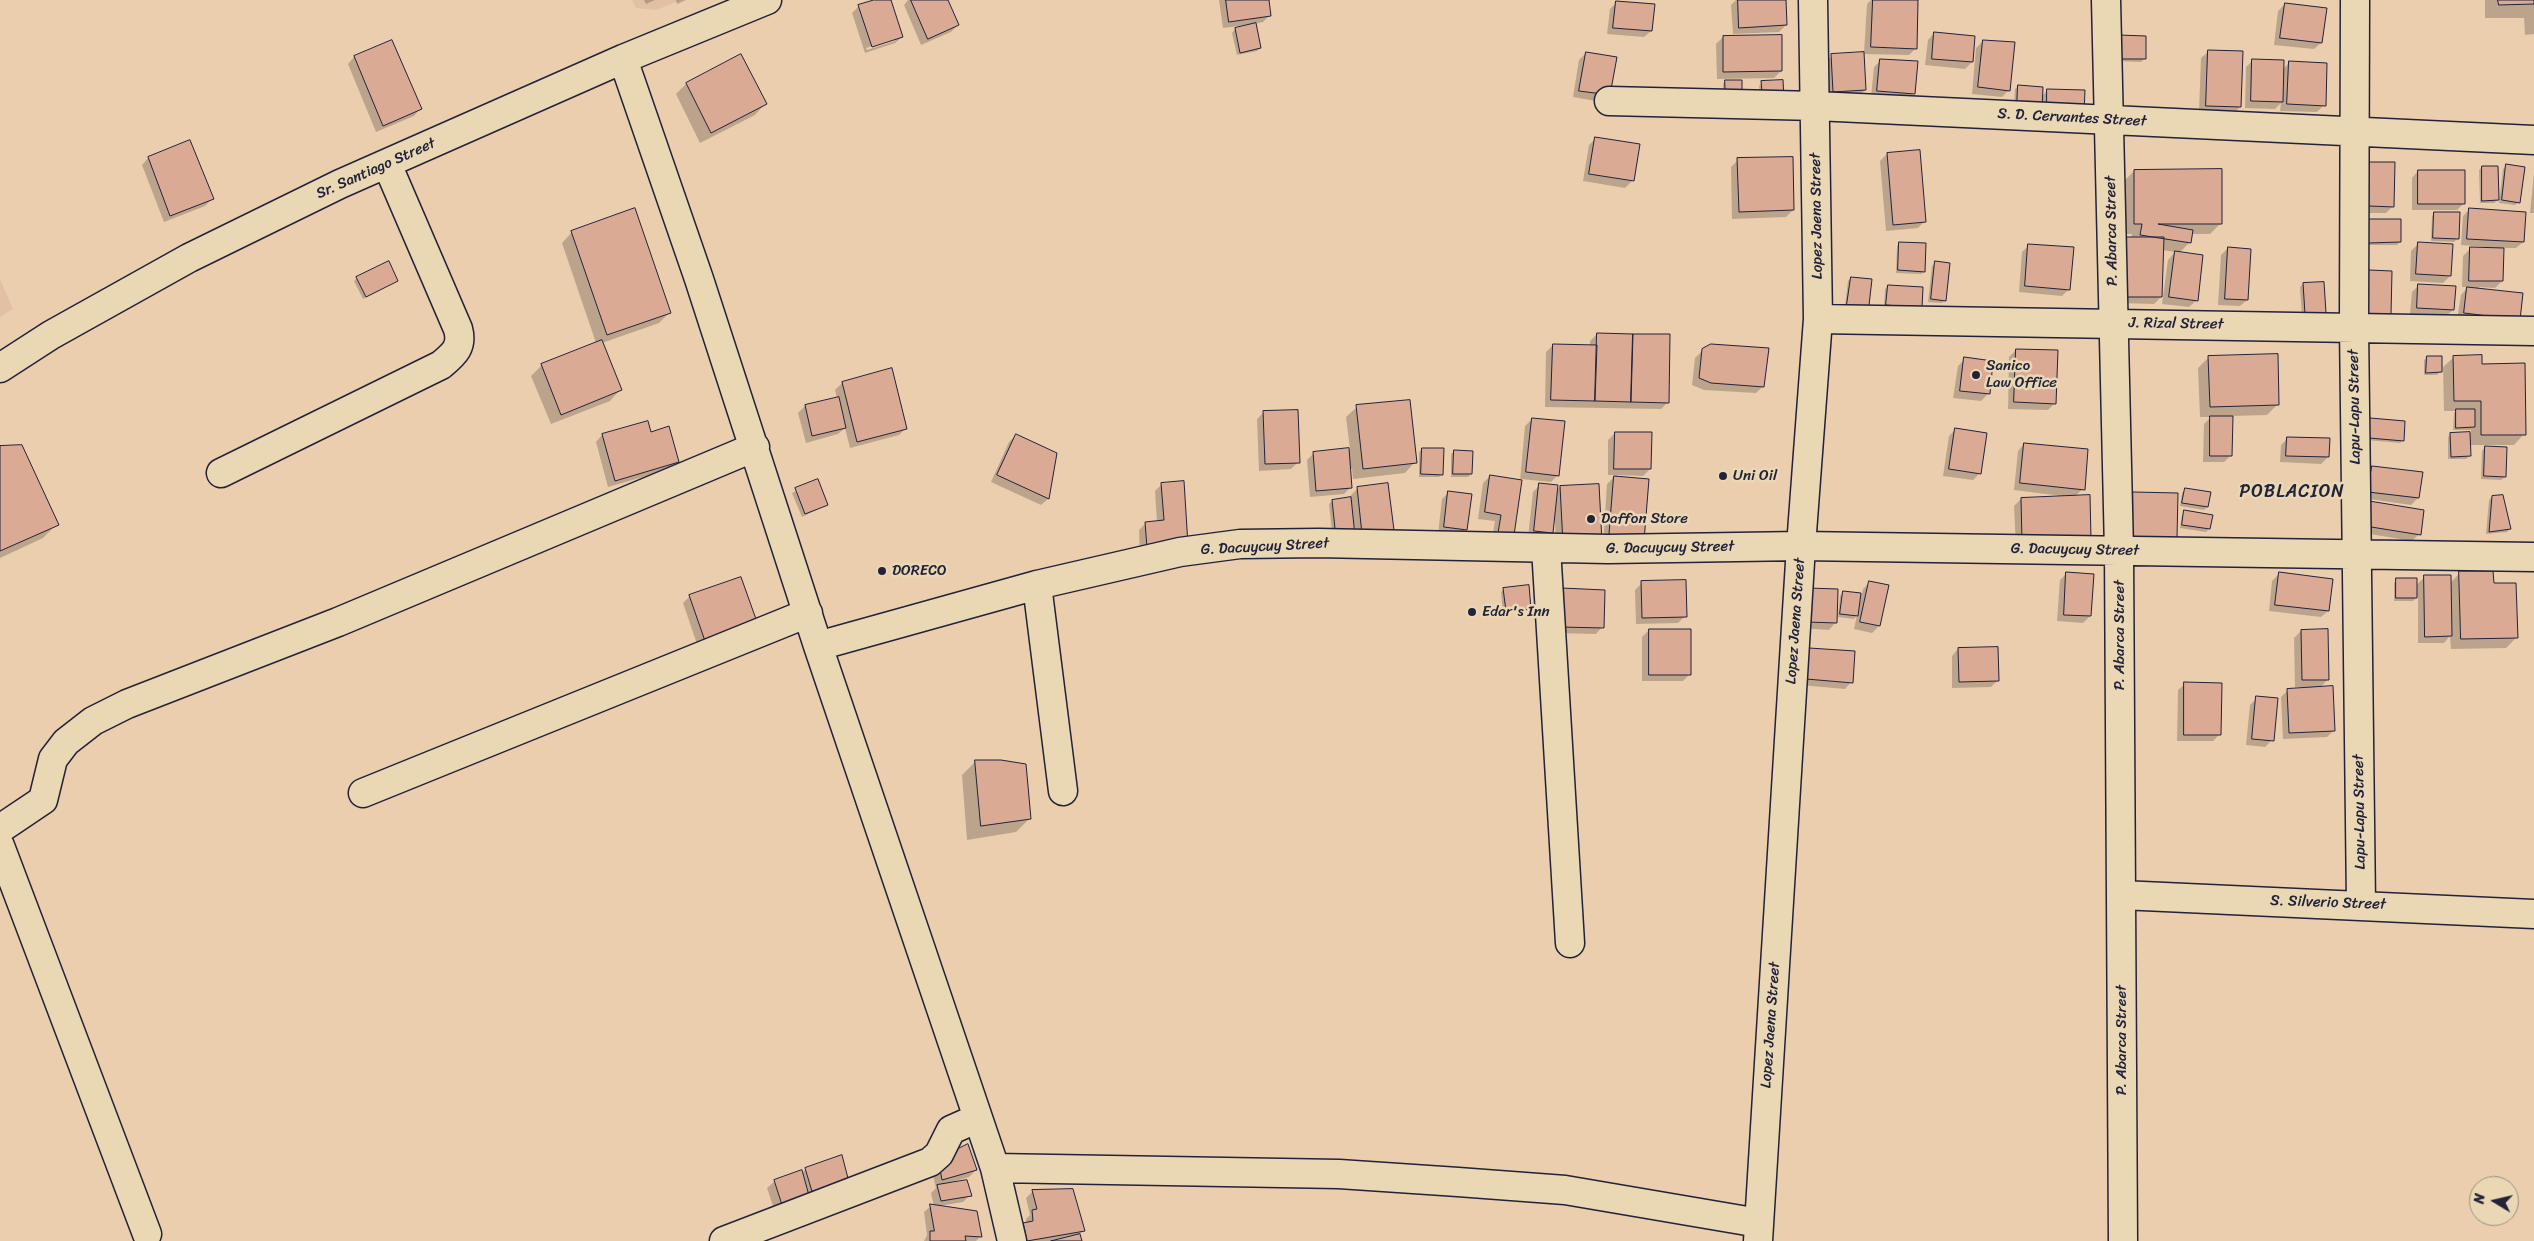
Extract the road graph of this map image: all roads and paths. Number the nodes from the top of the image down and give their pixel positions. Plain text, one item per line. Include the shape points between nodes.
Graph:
1 (767, 0) edge
2 (1813, 0) edge
3 (2106, 0) edge
4 (2355, 0) edge
5 (623, 59) junction
6 (1609, 101) dead end
7 (1816, 106) junction
8 (2109, 120) junction
9 (2355, 131) junction
10 (2534, 140) edge
11 (388, 164) junction
12 (1818, 319) junction
13 (2114, 323) junction
14 (2354, 326) junction
15 (2534, 331) edge
16 (0, 368) edge
17 (754, 447) junction
18 (222, 473) dead end
19 (1801, 546) junction
20 (1546, 548) junction
21 (2119, 551) junction
22 (2357, 554) junction
23 (2534, 557) edge
24 (1037, 585) junction
25 (808, 614) junction
26 (818, 646) junction
27 (1063, 791) dead end
28 (363, 793) dead end
29 (0, 829) edge
30 (0, 846) edge
31 (2121, 895) junction
32 (2362, 904) junction
33 (2534, 914) edge
34 (1570, 943) dead end
35 (978, 1118) junction
36 (995, 1168) junction
37 (1758, 1232) edge
38 (147, 1234) dead end
39 (724, 1241) edge
40 (1012, 1241) edge
41 (2123, 1241) edge

1 - 5 street, Sr. Santiago Street
2 - 7 street, Lopez Jaena Street
3 - 8 street, P. Abarca Street
4 - 9 street, Lapu-Lapu Street
5 - 11 street, Sr. Santiago Street
5 - 17 street
6 - 7 street, S. D. Cervantes Street
7 - 8 street, S. D. Cervantes Street
7 - 12 street, Lopez Jaena Street
8 - 9 street, S. D. Cervantes Street
8 - 13 street, P. Abarca Street
9 - 10 street, S. D. Cervantes Street
9 - 14 street, Lapu-Lapu Street
11 - 16 street, Sr. Santiago Street via 189,258 51,335
11 - 18 street via 458,329 460,338 456,353 441,364
12 - 13 street, J. Rizal Street
12 - 19 street, Lopez Jaena Street
13 - 14 street, J. Rizal Street
13 - 21 street, P. Abarca Street
14 - 15 street, J. Rizal Street
14 - 22 street, Lapu-Lapu Street
17 - 25 street
17 - 29 street via 338,622 127,704 93,722 66,742 53,759 43,800
19 - 20 street, G. Dacuycuy Street
19 - 21 street, G. Dacuycuy Street
19 - 37 street, Lopez Jaena Street
20 - 24 street, G. Dacuycuy Street via 1240,544 1180,552
20 - 34 street
21 - 22 street, G. Dacuycuy Street
21 - 31 street, P. Abarca Street
22 - 23 street, G. Dacuycuy Street
22 - 32 street, Lapu-Lapu Street
24 - 26 street, G. Dacuycuy Street
24 - 27 street
25 - 26 street
25 - 28 street
26 - 35 street
30 - 38 street
31 - 32 street, S. Silverio Street
31 - 41 street, P. Abarca Street
32 - 33 street, S. Silverio Street
35 - 36 street
35 - 39 street via 951,1130 939,1154 930,1162
36 - 37 street via 1339,1174 1566,1190
36 - 40 street

